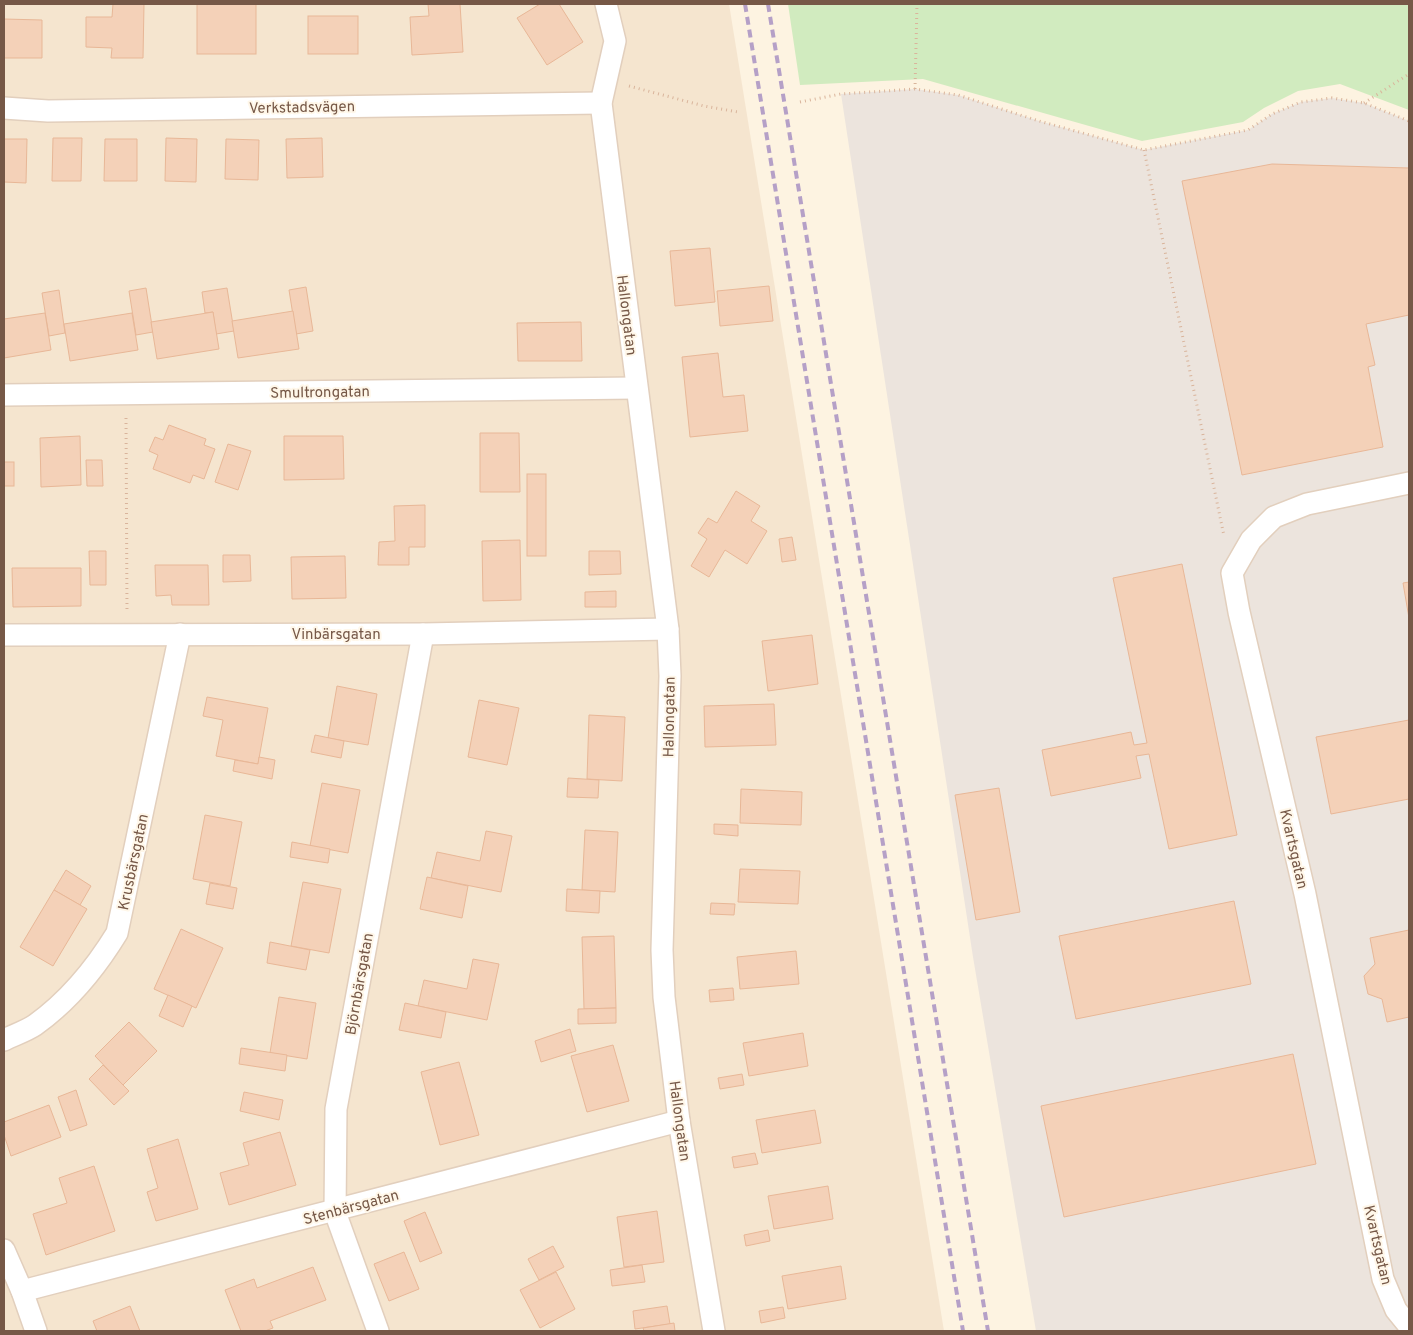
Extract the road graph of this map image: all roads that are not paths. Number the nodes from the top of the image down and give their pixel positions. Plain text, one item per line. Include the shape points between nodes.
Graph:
1 (606, 4) edge
2 (601, 103) junction
3 (4, 108) edge
4 (636, 388) junction
5 (4, 396) edge
6 (1409, 483) edge
7 (668, 629) junction
8 (180, 634) junction
9 (423, 634) junction
10 (4, 635) edge
11 (4, 1040) edge
12 (679, 1121) junction
13 (335, 1212) junction
14 (4, 1250) edge
15 (22, 1292) junction
16 (1409, 1326) edge
17 (36, 1331) edge
18 (378, 1331) edge
19 (714, 1331) edge

1 - 2 street via 615,41
2 - 3 street, Verkstadsvägen via 48,111
2 - 4 street, Hallongatan
4 - 5 street, Smultrongatan
4 - 7 street, Hallongatan
6 - 16 street, Kvartsgatan via 1307,504 1274,517 1251,540 1232,573 1305,894 1384,1280 1396,1310
7 - 9 street, Vinbärsgatan
7 - 12 street, Hallongatan via 670,676 662,950 664,997
8 - 9 street, Vinbärsgatan
8 - 10 street, Vinbärsgatan
8 - 11 street, Krusbärsgatan via 117,933 97,966 70,995 34,1025
9 - 13 street, Björnbärsgatan via 336,1109
12 - 13 street, Stenbärsgatan
12 - 19 street, Hallongatan
13 - 15 street, Stenbärsgatan
13 - 18 street, Björnbärsgatan
14 - 15 street
15 - 17 street

